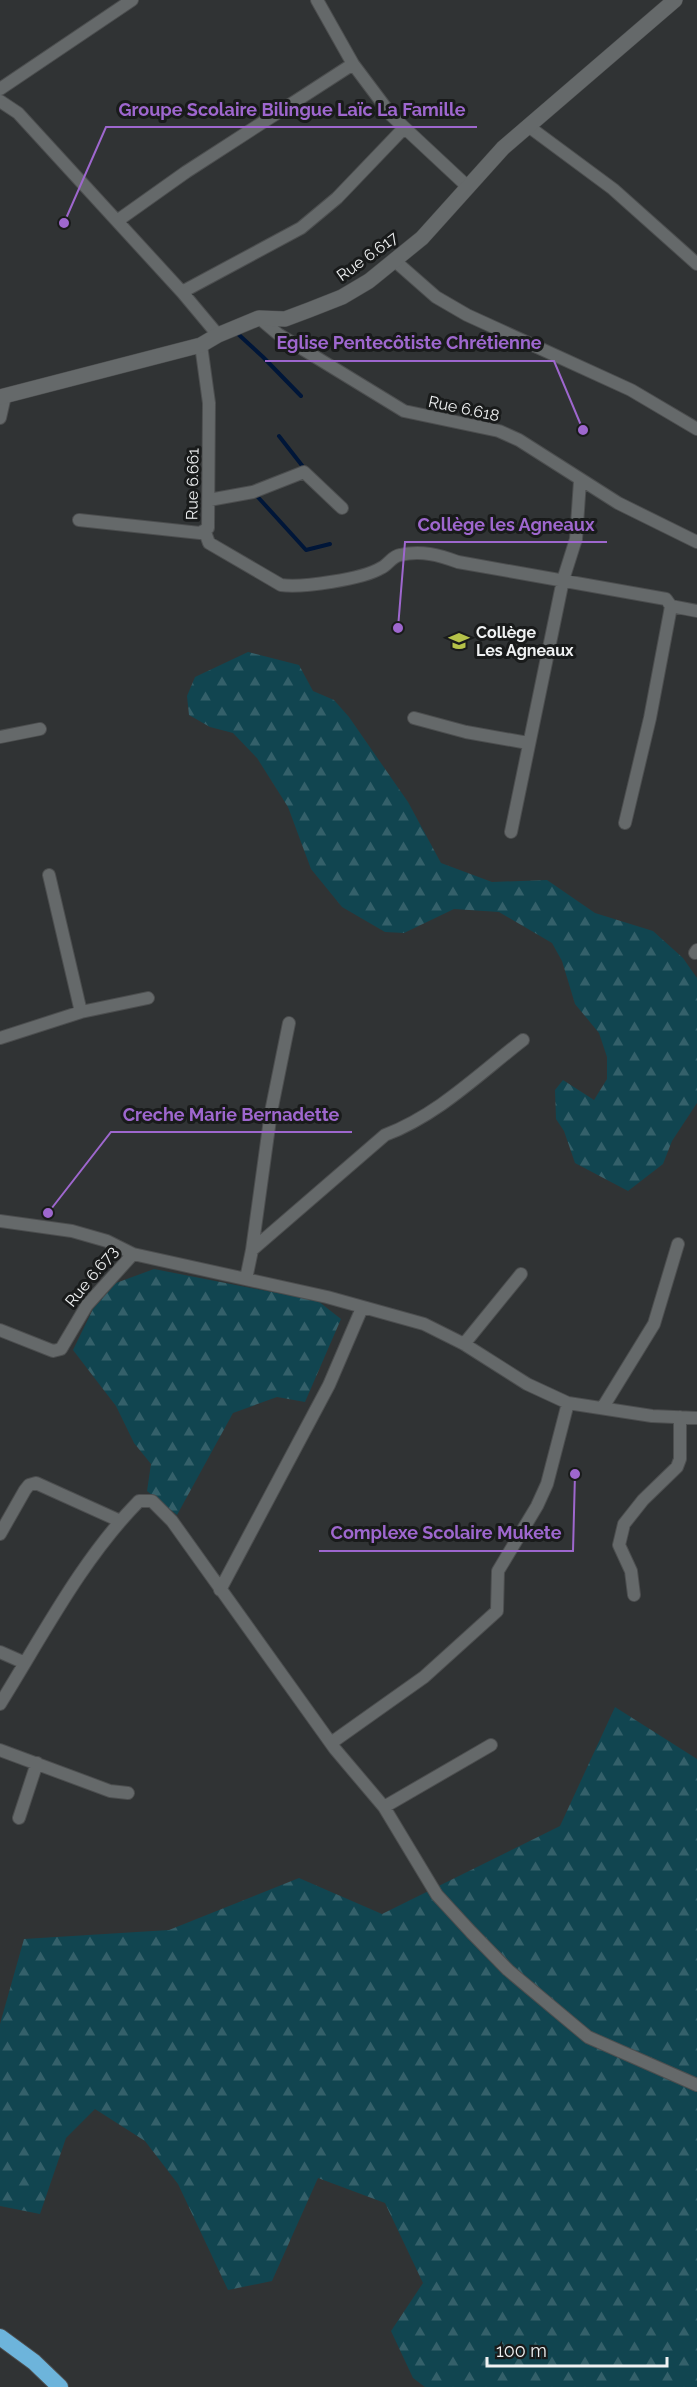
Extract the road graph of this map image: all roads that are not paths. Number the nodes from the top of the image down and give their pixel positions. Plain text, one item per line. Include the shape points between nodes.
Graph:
1 (132, 0) edge
2 (317, 0) edge
3 (675, 0) edge
4 (353, 64) junction
5 (0, 89) edge
6 (0, 101) edge
7 (528, 126) junction
8 (404, 128) junction
9 (468, 187) junction
10 (117, 221) junction
11 (395, 261) junction
12 (697, 264) edge
13 (182, 292) junction
14 (259, 318) junction
15 (218, 335) junction
16 (201, 345) junction
17 (2, 396) edge
18 (0, 418) edge
19 (697, 429) edge
20 (580, 481) junction
21 (209, 500) junction
22 (342, 508) dead end
23 (79, 520) dead end
24 (205, 532) junction
25 (697, 542) edge
26 (563, 580) junction
27 (670, 606) junction
28 (697, 611) edge
29 (414, 718) dead end
30 (40, 729) dead end
31 (0, 737) edge
32 (528, 743) junction
33 (625, 823) dead end
34 (511, 832) dead end
35 (49, 875) dead end
36 (148, 998) dead end
37 (81, 1012) junction
38 (289, 1023) dead end
39 (0, 1038) edge
40 (523, 1040) dead end
41 (0, 1221) edge
42 (678, 1244) dead end
43 (252, 1250) junction
44 (133, 1254) junction
45 (521, 1274) dead end
46 (246, 1279) junction
47 (363, 1308) junction
48 (0, 1330) edge
49 (464, 1344) junction
50 (568, 1402) junction
51 (603, 1407) junction
52 (680, 1417) junction
53 (697, 1418) edge
54 (120, 1521) junction
55 (0, 1534) edge
56 (220, 1590) junction
57 (634, 1595) dead end
58 (0, 1652) edge
59 (26, 1663) junction
60 (0, 1704) edge
61 (331, 1743) junction
62 (491, 1745) dead end
63 (0, 1750) edge
64 (37, 1763) junction
65 (128, 1792) dead end
66 (384, 1807) junction
67 (19, 1818) dead end
68 (697, 2085) edge
69 (0, 2337) edge
70 (60, 2387) edge

1 - 5 street
2 - 4 street
3 - 7 street, Rue 6.617
4 - 8 street
4 - 10 street
6 - 10 street via 18,113
7 - 9 street, Rue 6.617
7 - 12 street via 613,189
8 - 9 street
8 - 13 street via 337,198 301,228
9 - 11 street, Rue 6.617 via 422,238
10 - 13 street
11 - 14 street, Rue 6.617 via 369,281 331,301 285,319
11 - 19 street via 436,297 467,315 631,390
13 - 15 street
14 - 15 street, Rue 6.617
14 - 20 street, Rue 6.618 via 278,334 404,411 499,431
15 - 16 street, Rue 6.617
16 - 17 street, Rue 6.617
16 - 21 street, Rue 6.661 via 209,403
17 - 18 street
20 - 25 street, Rue 6.618
20 - 26 street via 576,539
21 - 22 street via 254,492 304,472
21 - 24 street, Rue 6.661
23 - 24 street, Rue 6.661
24 - 26 street via 209,543 281,585 294,587 363,576 397,555 433,553 458,562
26 - 27 street via 666,599
26 - 32 street
27 - 28 street
27 - 33 street via 650,718
29 - 32 street
30 - 31 street
32 - 34 street
35 - 37 street
36 - 37 street
37 - 39 street
38 - 43 street
40 - 43 street via 431,1113 385,1135
41 - 44 street, Rue 6.673 via 72,1232 107,1241
42 - 51 street via 654,1324
43 - 46 street
44 - 46 street
44 - 48 street, Rue 6.673 via 87,1305 61,1349 53,1351
45 - 49 street
46 - 47 street
47 - 49 street via 424,1324
47 - 56 street via 329,1385
49 - 50 street via 527,1384
50 - 51 street
50 - 61 street via 547,1484 498,1571 497,1611 424,1677
51 - 52 street
52 - 53 street
52 - 57 street via 680,1459 676,1467 624,1524 619,1545 631,1571
54 - 55 street via 36,1483 25,1490
54 - 56 street via 139,1501 152,1501 172,1521
54 - 59 street
56 - 61 street
58 - 59 street
59 - 60 street
61 - 66 street
62 - 66 street
63 - 64 street
64 - 65 street via 110,1791
64 - 67 street
66 - 68 street via 437,1895 508,1971 588,2037
69 - 70 highway

